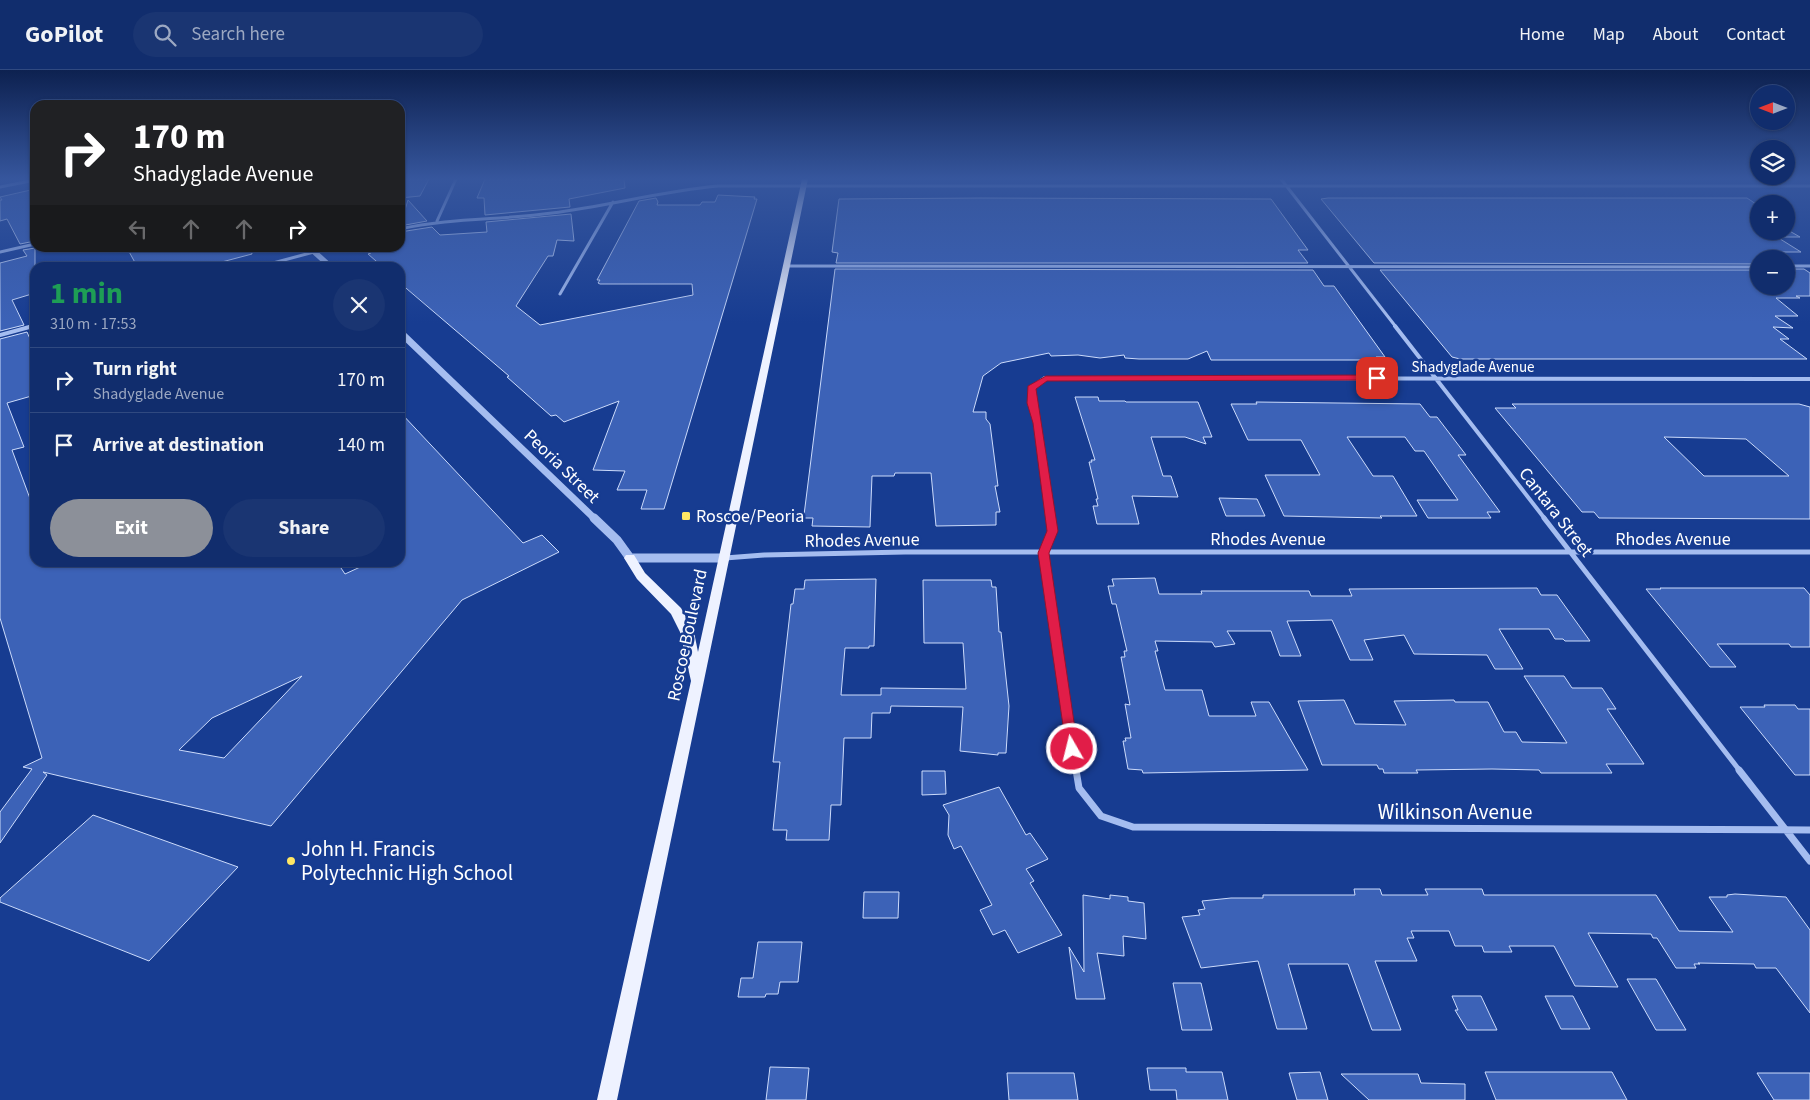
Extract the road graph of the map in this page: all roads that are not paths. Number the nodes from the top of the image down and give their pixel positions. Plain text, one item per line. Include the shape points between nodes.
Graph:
1 (599, 227) edge
2 (795, 227) edge
3 (1318, 227) edge
4 (30, 245) edge
5 (0, 252) edge
6 (303, 252) edge
7 (315, 252) edge
8 (272, 262) edge
9 (326, 262) edge
10 (786, 266) junction
11 (1750, 266) edge
12 (1795, 266) edge
13 (1810, 266) edge
14 (1349, 268) junction
15 (560, 294) dead end
16 (30, 327) edge
17 (0, 335) edge
18 (405, 337) edge
19 (1436, 378) junction
20 (1810, 379) edge
21 (1571, 552) junction
22 (1810, 552) edge
23 (1044, 553) junction
24 (630, 558) junction
25 (725, 558) junction
26 (698, 684) junction
27 (1786, 830) junction
28 (1810, 830) edge
29 (1810, 861) edge
30 (607, 1100) edge

1 - 15 street
2 - 10 main road, Roscoe Boulevard
3 - 14 street, Cantara Street
4 - 5 street
6 - 8 street
7 - 9 street
10 - 14 street
10 - 25 main road, Roscoe Boulevard
11 - 14 street
12 - 13 street
14 - 19 street, Cantara Street
16 - 17 street
18 - 24 street, Peoria Street via 617,540
19 - 20 street, Shadyglade Avenue
19 - 21 street, Cantara Street
19 - 23 street, Shadyglade Avenue via 1046,378 1031,388 1052,531
21 - 22 street, Rhodes Avenue
21 - 23 street, Rhodes Avenue
21 - 27 street, Cantara Street
23 - 25 street, Rhodes Avenue via 895,552
23 - 27 street, Wilkinson Avenue via 1079,788 1101,816 1133,827
24 - 25 street
24 - 26 main road via 640,576 676,611 687,632
25 - 26 main road, Roscoe Boulevard
26 - 30 main road, Roscoe Boulevard
27 - 28 street, Wilkinson Avenue
27 - 29 street, Cantara Street

